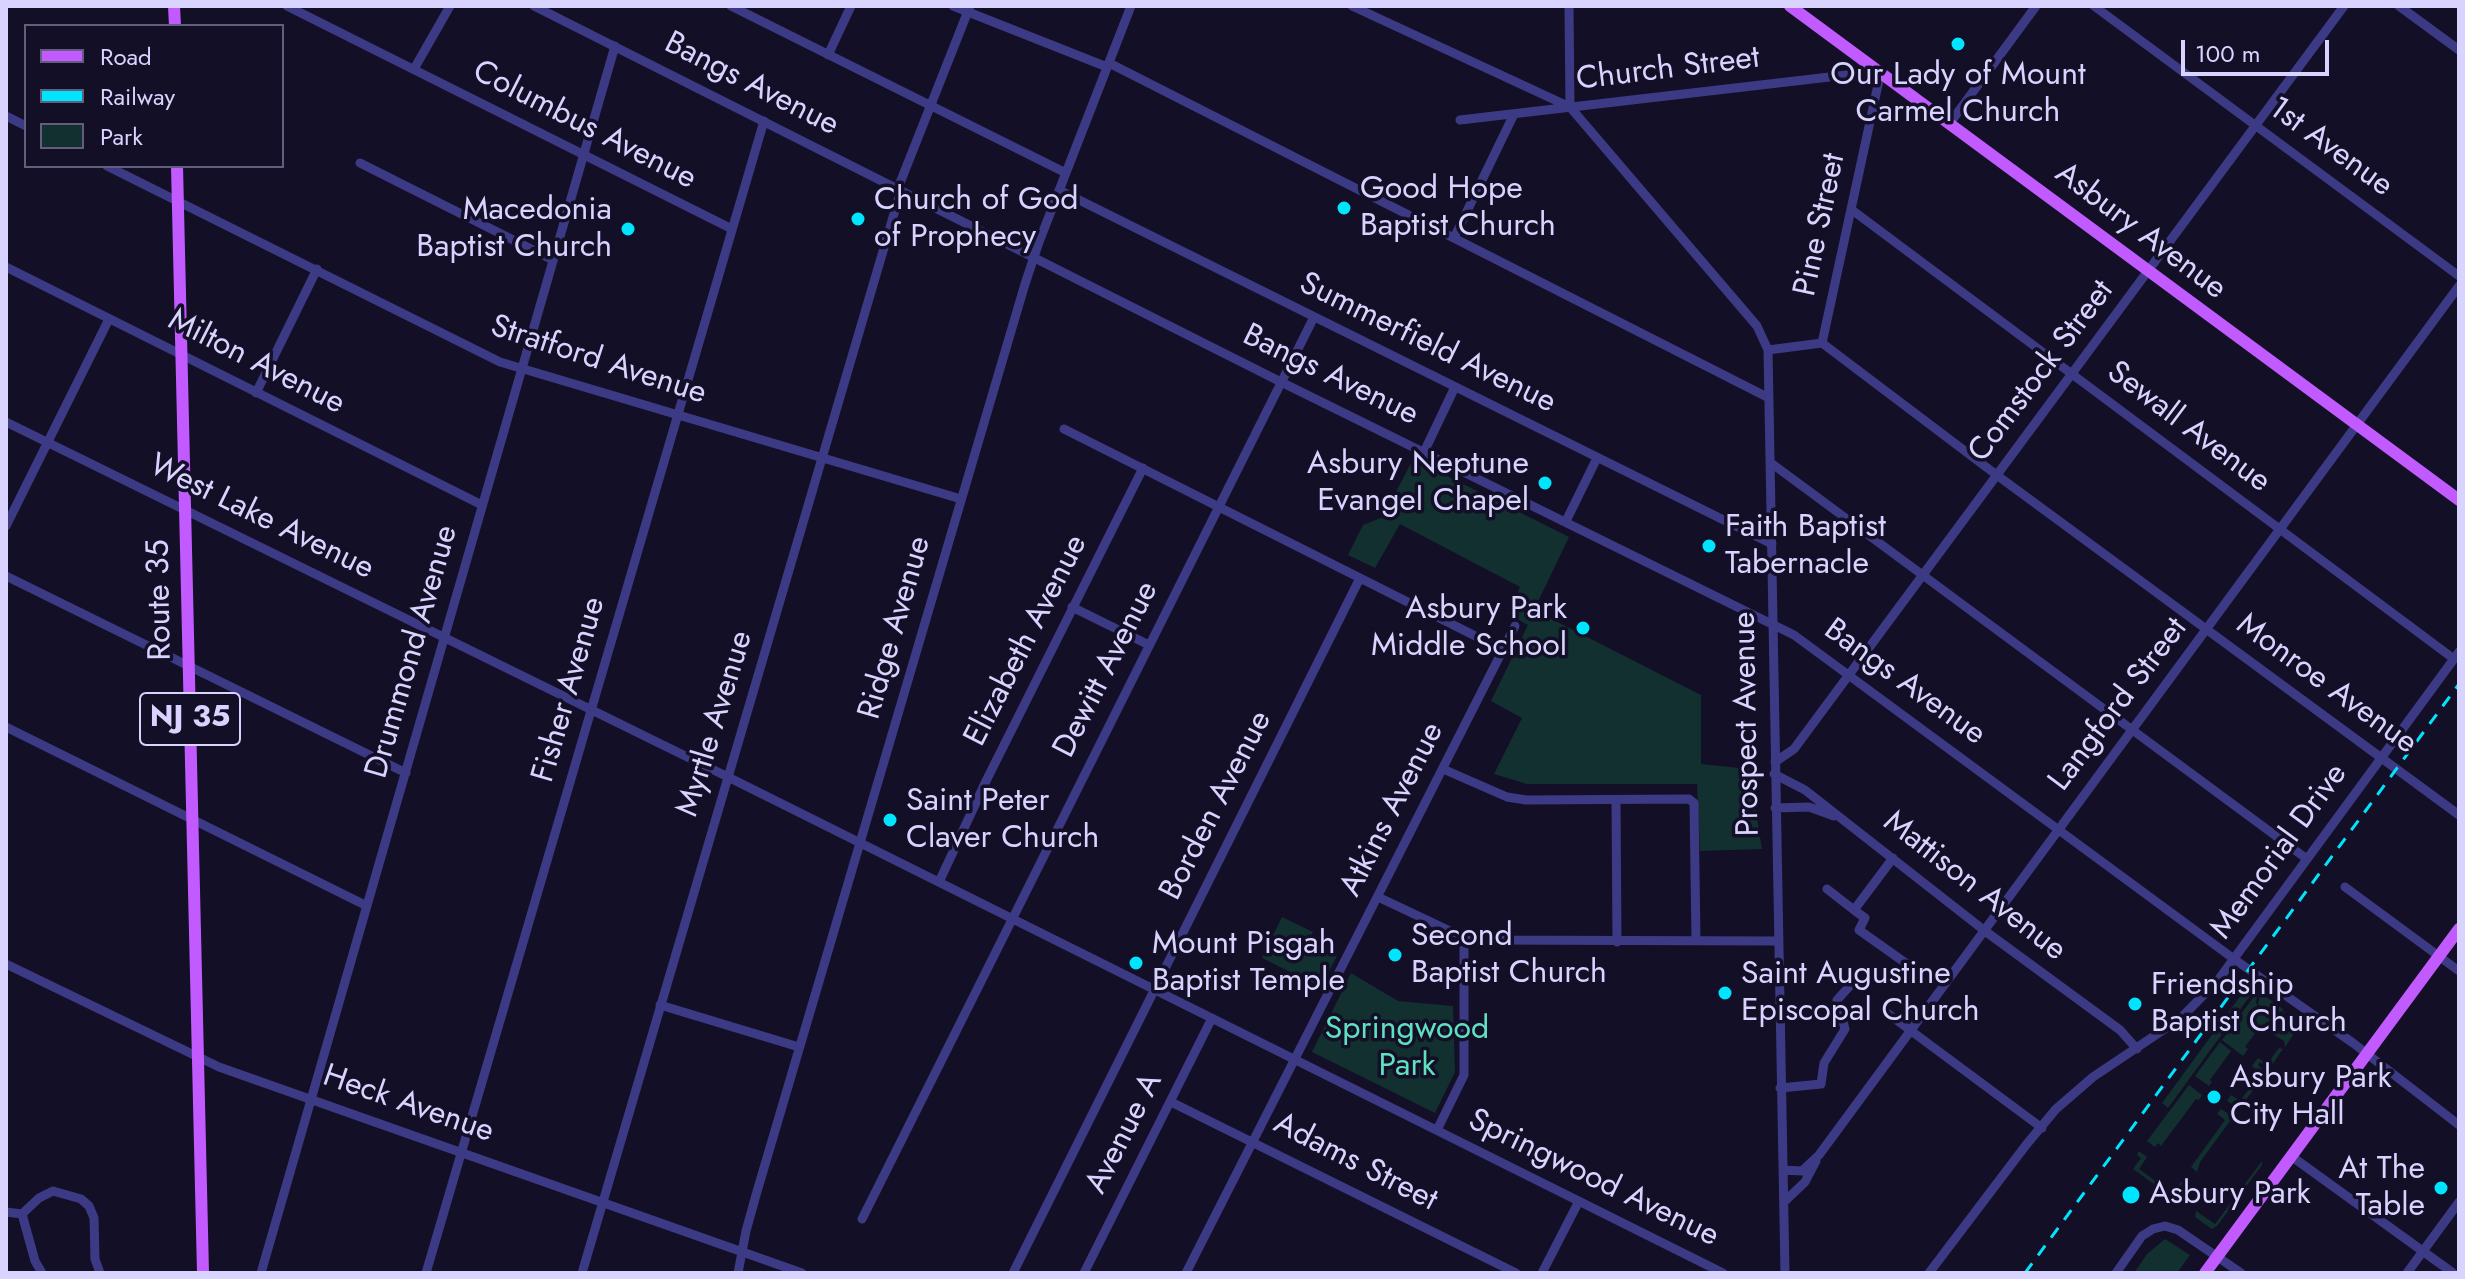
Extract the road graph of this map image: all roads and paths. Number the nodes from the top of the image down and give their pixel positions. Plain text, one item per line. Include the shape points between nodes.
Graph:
1 (287, 6) edge
2 (450, 6) edge
3 (534, 6) edge
4 (731, 6) edge
5 (851, 6) edge
6 (953, 6) edge
7 (1131, 6) edge
8 (1352, 6) edge
9 (1569, 6) edge
10 (1791, 6) edge
11 (2036, 6) edge
12 (2094, 6) edge
13 (2344, 6) edge
14 (2399, 6) edge
15 (549, 9) edge
16 (969, 9) edge
17 (1373, 10) edge
18 (615, 46) junction
19 (2459, 50) edge
20 (828, 55) junction
21 (1108, 65) junction
22 (414, 69) junction
23 (1881, 71) junction
24 (930, 106) junction
25 (1570, 107) junction
26 (1514, 114) junction
27 (6, 116) edge
28 (1460, 120) dead end
29 (764, 121) junction
30 (1950, 123) junction
31 (24, 125) edge
32 (2256, 126) junction
33 (583, 155) junction
34 (360, 163) dead end
35 (111, 168) edge
36 (177, 168) edge
37 (1066, 173) junction
38 (900, 189) junction
39 (1059, 190) junction
40 (178, 202) junction
41 (1852, 210) junction
42 (732, 229) junction
43 (1454, 238) junction
44 (1033, 257) junction
45 (553, 260) junction
46 (6, 267) edge
47 (317, 269) junction
48 (2149, 271) junction
49 (2459, 276) edge
50 (2459, 286) edge
51 (1314, 317) junction
52 (109, 319) junction
53 (1822, 343) junction
54 (1768, 350) junction
55 (183, 356) junction
56 (522, 369) junction
57 (2073, 374) junction
58 (1281, 382) junction
59 (1455, 387) junction
60 (256, 393) junction
61 (1769, 398) junction
62 (678, 416) junction
63 (6, 422) edge
64 (2358, 424) junction
65 (1064, 429) dead end
66 (49, 442) junction
67 (1424, 452) junction
68 (822, 458) junction
69 (1597, 458) junction
70 (1771, 463) junction
71 (1143, 468) junction
72 (1998, 476) junction
73 (961, 499) junction
74 (2459, 500) edge
75 (482, 505) junction
76 (1219, 507) junction
77 (185, 510) junction
78 (1566, 521) junction
79 (6, 526) edge
80 (2281, 530) junction
81 (1772, 544) junction
82 (6, 576) edge
83 (1924, 576) junction
84 (1360, 578) junction
85 (1072, 607) junction
86 (1773, 624) junction
87 (1515, 626) dead end
88 (2207, 630) junction
89 (445, 637) junction
90 (1149, 645) junction
91 (1503, 650) junction
92 (2456, 655) edge
93 (189, 667) junction
94 (1850, 675) junction
95 (591, 710) junction
96 (6, 727) edge
97 (2133, 730) junction
98 (2381, 758) junction
99 (1775, 762) junction
100 (1443, 769) junction
101 (406, 773) junction
102 (1774, 774) junction
103 (728, 777) junction
104 (1616, 800) junction
105 (1775, 808) junction
106 (795, 810) joint
107 (2459, 815) edge
108 (192, 820) junction
109 (1846, 821) junction
110 (2059, 830) junction
111 (860, 842) junction
112 (1893, 858) junction
113 (2307, 859) junction
114 (939, 882) junction
115 (2345, 887) dead end
116 (1827, 889) dead end
117 (1378, 897) junction
118 (367, 906) junction
119 (1854, 910) junction
120 (1013, 919) junction
121 (2459, 929) edge
122 (1985, 931) junction
123 (1464, 936) junction
124 (1696, 940) junction
125 (1777, 941) junction
126 (1617, 942) junction
127 (2439, 956) junction
128 (2234, 959) junction
129 (6, 964) edge
130 (1907, 964) dead end
131 (2459, 971) edge
132 (1856, 979) dead end
133 (1154, 990) junction
134 (660, 1005) junction
135 (1887, 1013) dead end
136 (1212, 1018) junction
137 (1911, 1031) junction
138 (799, 1047) junction
139 (2137, 1049) junction
140 (2366, 1054) junction
141 (198, 1057) junction
142 (1295, 1060) junction
143 (1780, 1088) junction
144 (311, 1099) junction
145 (1171, 1102) junction
146 (2459, 1125) edge
147 (2042, 1128) junction
148 (1437, 1130) junction
149 (1252, 1141) junction
150 (461, 1152) junction
151 (1819, 1155) junction
152 (2291, 1156) junction
153 (1783, 1170) junction
154 (1579, 1201) junction
155 (603, 1202) junction
156 (1784, 1202) junction
157 (2459, 1202) edge
158 (6, 1212) edge
159 (22, 1214) junction
160 (862, 1219) dead end
161 (2423, 1251) junction
162 (742, 1252) junction
163 (2218, 1256) junction
164 (1016, 1272) edge
165 (42, 1273) edge
166 (100, 1273) edge
167 (203, 1273) edge
168 (261, 1273) edge
169 (426, 1273) edge
170 (582, 1273) edge
171 (738, 1273) edge
172 (802, 1273) edge
173 (1084, 1273) edge
174 (1186, 1273) edge
175 (1516, 1273) edge
176 (1542, 1273) edge
177 (1723, 1273) edge
178 (1785, 1273) edge
179 (1929, 1273) edge
180 (2116, 1273) edge
181 (2205, 1273) edge
182 (2241, 1273) edge
183 (2407, 1273) edge
184 (2453, 1273) edge

1 - 22 street, Columbus Avenue
2 - 22 street
3 - 15 street, Bangs Avenue
4 - 20 street
5 - 20 street
6 - 16 street
7 - 21 street, Ridge Avenue
8 - 17 street
9 - 25 street
10 - 23 main road, Asbury Avenue
11 - 30 street
12 - 32 street, 1st Avenue
13 - 32 street, Comstock Street
14 - 19 street
15 - 18 street, Bangs Avenue
16 - 21 street
16 - 24 street, Myrtle Avenue
17 - 25 street
18 - 29 street, Bangs Avenue
18 - 33 street, Drummond Avenue
20 - 24 street
21 - 37 street, Ridge Avenue
21 - 43 street
22 - 33 street, Columbus Avenue
23 - 25 street, Church Street
23 - 30 main road, Asbury Avenue
23 - 41 street, Pine Street
24 - 37 street
24 - 38 street, Myrtle Avenue
25 - 26 street, Church Street
25 - 54 street, Prospect Avenue via 1757,326
26 - 28 street, Church Street
26 - 43 street
27 - 31 street
29 - 38 street, Bangs Avenue
29 - 42 street, Fisher Avenue
30 - 48 main road, Asbury Avenue
32 - 48 street, Comstock Street
32 - 49 street, 1st Avenue
33 - 42 street, Columbus Avenue
33 - 45 street, Drummond Avenue
34 - 45 street
35 - 40 street, Stratford Avenue
36 - 40 main road, Route 35 / NJ 35
37 - 39 street, Ridge Avenue
38 - 44 street, Bangs Avenue
38 - 68 street, Myrtle Avenue
39 - 44 street, Ridge Avenue
39 - 51 street, Summerfield Avenue
40 - 47 street, Stratford Avenue
40 - 55 main road, Route 35 / NJ 35
41 - 53 street, Pine Street
41 - 57 street, Sewall Avenue
42 - 62 street, Fisher Avenue
43 - 61 street
44 - 58 street, Bangs Avenue
44 - 73 street, Ridge Avenue
45 - 56 street, Drummond Avenue
46 - 52 street, Milton Avenue
47 - 56 street, Stratford Avenue
47 - 60 street
48 - 57 street, Comstock Street
48 - 64 main road, Asbury Avenue
50 - 64 street, Langford Street
51 - 58 street, Dewitt Avenue
51 - 59 street, Summerfield Avenue
52 - 55 street, Milton Avenue
52 - 66 street
53 - 54 street
53 - 72 street, Monroe Avenue
54 - 61 street, Prospect Avenue
55 - 60 street, Milton Avenue
55 - 77 main road, Route 35 / NJ 35
56 - 62 street, Stratford Avenue
56 - 75 street, Drummond Avenue
57 - 72 street, Comstock Street
57 - 80 street, Sewall Avenue
58 - 67 street, Bangs Avenue
58 - 76 street, Dewitt Avenue
59 - 67 street
59 - 69 street, Summerfield Avenue
60 - 75 street, Milton Avenue
61 - 70 street, Prospect Avenue
62 - 68 street, Stratford Avenue
62 - 95 street, Fisher Avenue
63 - 66 street, West Lake Avenue
64 - 74 main road, Asbury Avenue
64 - 80 street, Langford Street
65 - 71 street
66 - 77 street, West Lake Avenue
66 - 79 street
67 - 78 street, Bangs Avenue
68 - 73 street, Stratford Avenue
68 - 103 street, Myrtle Avenue
69 - 78 street
69 - 81 street, Summerfield Avenue
70 - 81 street, Prospect Avenue
70 - 83 street
71 - 76 street
71 - 85 street, Elizabeth Avenue
72 - 83 street, Comstock Street
72 - 88 street, Monroe Avenue
73 - 111 street, Ridge Avenue
75 - 89 street, Drummond Avenue
76 - 84 street
76 - 90 street, Dewitt Avenue
77 - 89 street, West Lake Avenue
77 - 93 main road, Route 35 / NJ 35
78 - 86 street, Bangs Avenue
80 - 88 street, Langford Street
80 - 92 street, Sewall Avenue
81 - 86 street, Prospect Avenue
82 - 93 street
83 - 94 street, Comstock Street
83 - 97 street
84 - 91 street
84 - 133 street, Borden Avenue
85 - 90 street
85 - 114 street, Elizabeth Avenue
86 - 94 street, Bangs Avenue
86 - 99 street, Prospect Avenue
87 - 91 street, Atkins Avenue
88 - 97 street, Langford Street
88 - 98 street, Monroe Avenue
89 - 95 street, West Lake Avenue
89 - 101 street, Drummond Avenue
90 - 120 street, Dewitt Avenue
91 - 100 street, Atkins Avenue
92 - 98 street, Memorial Drive
93 - 101 street
93 - 108 main road, Route 35 / NJ 35
94 - 99 street, Comstock Street via 1794,749
94 - 110 street, Bangs Avenue
95 - 103 street, West Lake Avenue
95 - 150 street, Fisher Avenue
96 - 108 street
97 - 110 street, Langford Street
97 - 113 street
98 - 107 street, Monroe Avenue
98 - 113 street, Memorial Drive
99 - 102 street, Prospect Avenue
100 - 104 street via 1507,797 1541,802
100 - 117 street, Atkins Avenue
101 - 118 street, Drummond Avenue
102 - 105 street, Prospect Avenue
102 - 109 street, Mattison Avenue
103 - 106 street, West Lake Avenue
103 - 134 street, Myrtle Avenue
104 - 124 street via 1694,803
104 - 126 street
105 - 109 street via 1809,807
105 - 125 street, Prospect Avenue
106 - 111 street, Springwood Avenue
108 - 118 street
108 - 141 main road, Route 35 / NJ 35
109 - 112 street, Mattison Avenue
110 - 122 street, Langford Street
110 - 128 street, Bangs Avenue
111 - 114 street, Springwood Avenue
111 - 138 street, Ridge Avenue
112 - 119 street
112 - 122 street, Mattison Avenue
113 - 128 street, Memorial Drive
114 - 120 street, Springwood Avenue
115 - 127 street
116 - 119 street
117 - 123 street
117 - 142 street, Atkins Avenue
118 - 144 street, Drummond Avenue
119 - 130 street via 1865,918 1859,930
120 - 133 street, Springwood Avenue
120 - 160 street, Dewitt Avenue
121 - 127 main road
122 - 137 street, Langford Street
122 - 139 street, Mattison Avenue via 2120,1030
123 - 126 street
123 - 148 street via 1464,1075
124 - 125 street
124 - 126 street
125 - 143 street, Prospect Avenue
127 - 131 street
127 - 140 main road
128 - 139 street, Memorial Drive via 2181,1018
128 - 140 street, Bangs Avenue
129 - 141 street, Heck Avenue
132 - 143 street via 1837,1000 1845,1029 1824,1063 1821,1084
133 - 136 street, Springwood Avenue
133 - 164 street, Borden Avenue
134 - 138 street
134 - 155 street, Myrtle Avenue
135 - 137 street
136 - 142 street, Springwood Avenue
136 - 145 street, Avenue A
137 - 147 street
137 - 151 street, Langford Street
138 - 162 street, Ridge Avenue
139 - 147 street, Memorial Drive via 2073,1094
140 - 146 street, Bangs Avenue
140 - 152 main road
141 - 144 street, Heck Avenue
141 - 167 main road, Route 35 / NJ 35
142 - 148 street, Springwood Avenue
142 - 149 street, Atkins Avenue
143 - 153 street, Prospect Avenue
144 - 150 street, Heck Avenue
144 - 168 street, Drummond Avenue
145 - 149 street, Adams Street
145 - 173 street, Avenue A
147 - 179 street, Memorial Drive
148 - 154 street, Springwood Avenue
149 - 174 street, Atkins Avenue
149 - 175 street, Adams Street
150 - 155 street, Heck Avenue
150 - 169 street, Fisher Avenue
151 - 153 street, Langford Street via 1802,1171
151 - 156 street, Langford Street via 1805,1182
152 - 161 street
152 - 163 main road
153 - 156 street, Prospect Avenue
154 - 176 street
154 - 177 street, Springwood Avenue
155 - 162 street, Heck Avenue
155 - 170 street, Myrtle Avenue
156 - 178 street, Prospect Avenue
157 - 161 street
158 - 159 street
159 - 165 street
159 - 166 street via 53,1191 81,1199 94,1218
161 - 183 street
161 - 184 street
162 - 171 street, Ridge Avenue
162 - 172 street, Heck Avenue
163 - 180 street via 2174,1227 2161,1226 2142,1236
163 - 181 main road
163 - 182 street

